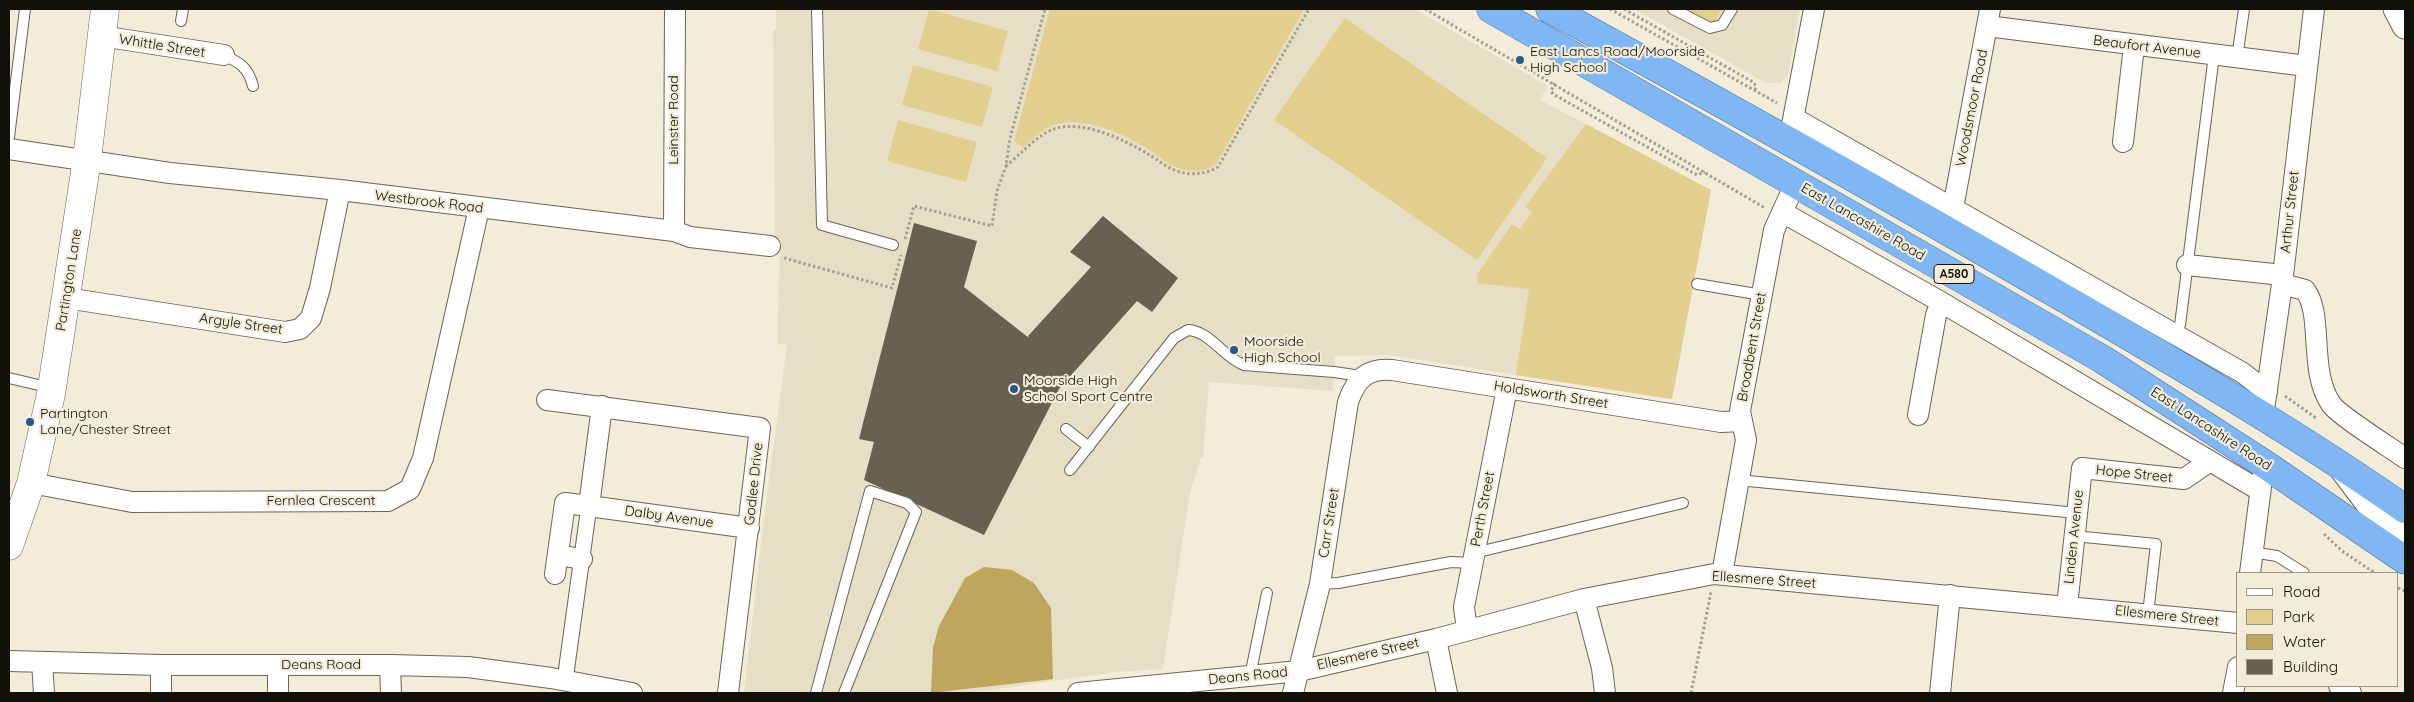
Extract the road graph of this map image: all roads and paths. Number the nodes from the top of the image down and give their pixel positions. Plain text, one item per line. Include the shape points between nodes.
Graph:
1 (25, 9) edge
2 (105, 9) edge
3 (183, 9) edge
4 (675, 9) edge
5 (817, 9) edge
6 (1045, 9) edge
7 (1309, 9) edge
8 (1425, 9) edge
9 (1491, 9) edge
10 (1610, 9) edge
11 (1624, 9) edge
12 (1673, 9) edge
13 (1732, 9) edge
14 (1814, 9) edge
15 (2244, 9) edge
16 (2314, 9) edge
17 (2396, 9) edge
18 (1562, 12) edge
19 (1988, 18) edge
20 (181, 21) dead end
21 (2405, 26) edge
22 (101, 36) junction
23 (2134, 46) junction
24 (224, 55) joint
25 (2214, 55) junction
26 (2238, 58) junction
27 (2306, 66) junction
28 (1555, 83) junction
29 (253, 86) dead end
30 (1755, 90) junction
31 (1791, 129) junction
32 (9, 137) edge
33 (2123, 142) dead end
34 (9, 149) edge
35 (87, 159) junction
36 (1006, 166) junction
37 (1705, 172) junction
38 (1795, 184) junction
39 (340, 190) junction
40 (479, 208) junction
41 (1953, 208) junction
42 (1781, 215) junction
43 (992, 226) dead end
44 (674, 231) junction
45 (893, 245) dead end
46 (770, 246) dead end
47 (2188, 265) junction
48 (2283, 280) junction
49 (1697, 284) dead end
50 (1762, 295) junction
51 (66, 298) junction
52 (1941, 302) junction
53 (2174, 334) junction
54 (1361, 376) junction
55 (9, 378) edge
56 (52, 388) junction
57 (1507, 388) junction
58 (546, 400) dead end
59 (2263, 403) junction
60 (602, 406) junction
61 (1918, 415) dead end
62 (1742, 421) junction
63 (1066, 429) dead end
64 (1088, 446) junction
65 (2405, 458) edge
66 (2335, 460) junction
67 (2210, 461) junction
68 (2266, 465) junction
69 (2082, 468) joint
70 (1070, 470) dead end
71 (1738, 480) junction
72 (30, 483) junction
73 (2259, 490) junction
74 (1683, 503) dead end
75 (589, 506) junction
76 (2405, 510) edge
77 (2077, 513) junction
78 (749, 528) junction
79 (2405, 531) edge
80 (11, 534) edge
81 (2074, 536) junction
82 (2252, 552) junction
83 (1473, 558) junction
84 (582, 559) junction
85 (2405, 560) edge
86 (2250, 572) edge
87 (2302, 572) edge
88 (1718, 574) junction
89 (1320, 584) junction
90 (1267, 593) dead end
91 (1950, 595) junction
92 (1584, 599) junction
93 (2067, 606) junction
94 (2148, 614) junction
95 (2236, 623) edge
96 (1467, 630) junction
97 (1436, 639) junction
98 (9, 661) edge
99 (42, 662) junction
100 (390, 664) junction
101 (161, 665) junction
102 (278, 665) junction
103 (1299, 671) junction
104 (1250, 676) junction
105 (2236, 677) edge
106 (555, 684) edge
107 (44, 693) edge
108 (161, 693) edge
109 (278, 693) edge
110 (392, 693) edge
111 (632, 693) edge
112 (728, 693) edge
113 (816, 693) edge
114 (844, 693) edge
115 (1078, 693) edge
116 (1293, 693) edge
117 (1447, 693) edge
118 (1605, 693) edge
119 (1691, 693) edge
120 (1940, 693) edge
121 (2233, 693) edge

1 - 32 lane
2 - 22 main road, Partington Lane
3 - 20 lane
4 - 44 street, Leinster Road
5 - 45 lane via 822,225
6 - 36 path via 1010,138
7 - 36 path via 1218,167 1211,171 1202,174 1178,172 1124,141 1095,130 1068,128 1046,133
8 - 28 path
9 - 38 highway, East Lancashire Road / A580
10 - 30 path
11 - 30 path via 1753,82
12 - 13 lane via 1710,28 1722,25
14 - 31 street
15 - 26 lane
16 - 27 street, Arthur Street
17 - 21 street
18 - 31 highway, A580
19 - 23 street, Beaufort Avenue
19 - 41 street, Woodsmoor Road
22 - 24 street, Whittle Street
22 - 35 main road, Partington Lane
23 - 25 street, Beaufort Avenue
23 - 33 street
24 - 29 lane via 243,64 250,73
25 - 26 street, Beaufort Avenue
25 - 47 lane
26 - 27 street, Beaufort Avenue
27 - 48 street, Arthur Street
28 - 37 path
28 - 37 path via 1551,91 1553,94 1697,175
30 - 31 path via 1778,103
31 - 41 street
31 - 59 highway, A580 via 1966,242
34 - 35 street, Westbrook Road
35 - 39 street, Westbrook Road via 170,173
35 - 51 main road, Partington Lane
36 - 43 path via 997,191
37 - 42 path
38 - 42 street, Broadbent Street
38 - 68 highway, East Lancashire Road / A580 via 2102,359
39 - 40 street, Westbrook Road
39 - 51 street, Argyle Street via 320,288 311,318 300,329 285,332
40 - 44 street, Westbrook Road
40 - 72 street, Fernlea Crescent via 423,458 410,489 388,500 132,502
41 - 53 street
42 - 50 street, Broadbent Street via 1774,230
42 - 52 street
44 - 46 street, Westbrook Road via 690,237
47 - 48 street
47 - 53 lane via 2180,325
48 - 59 street, Arthur Street
48 - 65 street via 2304,290 2312,303 2320,376 2332,406
49 - 50 lane
50 - 62 street, Broadbent Street via 1740,411
51 - 56 main road, Partington Lane
52 - 61 street
52 - 67 street
53 - 59 street via 2243,374
54 - 57 street, Holdsworth Street via 1371,371 1392,370
54 - 64 lane via 1244,365 1201,334 1188,330 1174,338
54 - 89 street, Carr Street via 1348,402
55 - 56 lane
56 - 72 main road, Partington Lane
57 - 62 street, Holdsworth Street via 1722,422
57 - 83 street, Perth Street
58 - 60 street, Godlee Drive
59 - 66 highway, A580
60 - 75 street
60 - 78 street, Godlee Drive via 760,428
62 - 71 street, Broadbent Street via 1746,440
63 - 64 lane
64 - 70 lane
66 - 76 highway, A580
66 - 79 street via 2371,507
67 - 69 street, Hope Street via 2184,479
67 - 73 street
68 - 73 street
68 - 85 highway, East Lancashire Road / A580
69 - 77 street, Linden Avenue
71 - 77 lane
71 - 88 street, Broadbent Street
72 - 80 main road, Partington Lane
73 - 82 street
74 - 83 lane
75 - 78 street, Dalby Avenue
75 - 84 street
75 - 84 street, Dalby Avenue via 565,503 556,565
77 - 81 street, Linden Avenue
78 - 112 street, Godlee Drive
81 - 93 street, Linden Avenue
81 - 94 lane via 2156,544
82 - 86 street
82 - 87 lane via 2277,556
83 - 89 lane
83 - 96 street, Perth Street via 1464,607
84 - 106 street
88 - 91 street, Ellesmere Street
88 - 92 street, Ellesmere Street
88 - 119 path
89 - 103 street, Carr Street
90 - 104 lane
91 - 93 street, Ellesmere Street
91 - 120 street
92 - 96 street, Ellesmere Street
92 - 118 street via 1602,668
93 - 94 street, Ellesmere Street
94 - 95 street, Ellesmere Street
96 - 97 street, Ellesmere Street
97 - 103 street, Ellesmere Street
97 - 117 street
98 - 99 street, Deans Road
99 - 101 street, Deans Road
99 - 107 street
100 - 102 street, Deans Road
100 - 106 street, Deans Road via 468,667
100 - 110 street
101 - 102 street, Deans Road
101 - 108 street
102 - 109 street
103 - 104 street, Deans Road
103 - 116 street, Carr Street
104 - 115 street, Deans Road
105 - 121 street
106 - 111 street, Deans Road
113 - 114 lane via 870,491 907,503 916,512

